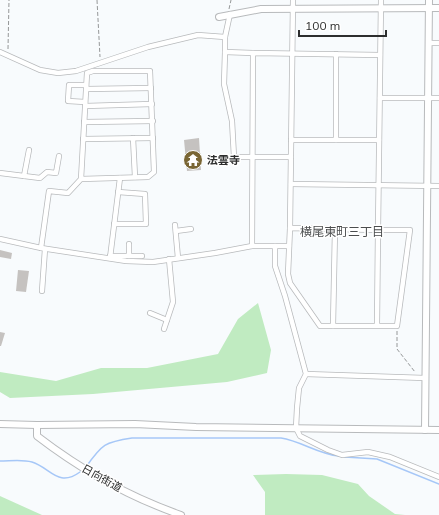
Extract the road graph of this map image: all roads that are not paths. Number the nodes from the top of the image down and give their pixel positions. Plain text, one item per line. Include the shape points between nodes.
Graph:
1 (293, 0) edge
2 (381, 0) edge
3 (429, 0) edge
4 (293, 8) junction
5 (429, 8) junction
6 (439, 8) edge
7 (381, 9) junction
8 (230, 14) junction
9 (218, 17) dead end
10 (225, 37) junction
11 (429, 43) junction
12 (439, 43) edge
13 (0, 52) edge
14 (225, 52) junction
15 (253, 53) junction
16 (293, 53) junction
17 (336, 54) junction
18 (380, 55) junction
19 (86, 87) junction
20 (151, 88) junction
21 (380, 98) junction
22 (428, 98) junction
23 (439, 98) edge
24 (85, 104) junction
25 (152, 104) junction
26 (153, 121) junction
27 (84, 122) junction
28 (133, 138) junction
29 (153, 138) junction
30 (83, 139) junction
31 (291, 140) junction
32 (336, 140) junction
33 (379, 140) junction
34 (28, 150) dead end
35 (58, 156) dead end
36 (252, 157) junction
37 (291, 157) junction
38 (0, 172) edge
39 (24, 176) junction
40 (135, 177) junction
41 (81, 178) junction
42 (120, 178) junction
43 (291, 184) junction
44 (379, 185) junction
45 (428, 186) junction
46 (439, 186) edge
47 (118, 192) junction
48 (114, 224) junction
49 (175, 225) dead end
50 (290, 228) junction
51 (191, 229) dead end
52 (335, 229) junction
53 (378, 230) junction
54 (176, 231) junction
55 (0, 239) edge
56 (129, 244) dead end
57 (252, 246) junction
58 (275, 246) junction
59 (289, 246) junction
60 (43, 249) junction
61 (129, 256) junction
62 (142, 256) dead end
63 (110, 257) junction
64 (178, 258) junction
65 (169, 259) junction
66 (42, 290) dead end
67 (150, 313) dead end
68 (167, 320) junction
69 (333, 326) junction
70 (376, 326) junction
71 (164, 329) dead end
72 (306, 374) junction
73 (425, 378) junction
74 (0, 424) edge
75 (37, 426) junction
76 (296, 428) junction
77 (425, 430) junction
78 (439, 430) edge
79 (439, 477) edge
80 (181, 515) edge

1 - 4 street
2 - 7 street
3 - 5 street
4 - 7 street
4 - 8 street via 261,9
4 - 16 street
5 - 6 street
5 - 7 street
5 - 11 street
7 - 18 street
8 - 9 street
8 - 10 street
10 - 13 street via 198,35 148,47 76,71 58,73 40,70
10 - 14 street
11 - 12 street
11 - 22 street
14 - 15 street
14 - 36 street via 224,84 232,121 234,157
15 - 16 street
15 - 36 street
16 - 17 street
16 - 31 street
17 - 18 street
17 - 32 street
18 - 21 street
19 - 20 street
19 - 20 street via 87,73 93,71 150,71
19 - 24 street
19 - 24 street via 69,85 68,101
20 - 25 street
21 - 22 street
21 - 33 street
22 - 23 street
22 - 45 street
24 - 25 street
24 - 27 street
25 - 26 street
26 - 27 street
26 - 29 street
27 - 30 street
28 - 29 street
28 - 30 street
28 - 40 street
29 - 40 street via 154,172 148,177
30 - 41 street
31 - 32 street
31 - 37 street
32 - 33 street
33 - 44 street
34 - 39 street
35 - 39 street via 56,172 46,172 40,178
36 - 37 street
36 - 57 street
37 - 43 street
38 - 39 street
40 - 42 street
41 - 42 street
41 - 60 street via 68,193 49,191
42 - 47 street
43 - 44 street
43 - 50 street
44 - 45 street
44 - 53 street
45 - 46 street
45 - 73 street
47 - 48 street
47 - 48 street via 145,194 146,224
48 - 63 street
49 - 54 street
50 - 52 street
50 - 59 street
51 - 54 street
52 - 53 street
52 - 69 street
53 - 70 street
53 - 70 street via 410,230 397,326
54 - 64 street
55 - 60 street
56 - 61 street
57 - 58 street
57 - 64 street
58 - 59 street
58 - 72 street via 275,266
59 - 69 street via 290,283 320,326
60 - 63 street
60 - 66 street
61 - 62 street
61 - 63 street
63 - 65 street via 126,261 153,262
64 - 65 street
65 - 68 street via 173,302
67 - 68 street
68 - 71 street
69 - 70 street
72 - 73 street
72 - 76 street via 299,388
73 - 77 street
74 - 75 street
75 - 76 street via 135,424
75 - 80 street, 日向街道 via 37,436 89,472
76 - 77 street
76 - 79 street via 300,436 342,455 368,452 390,457
77 - 78 street

